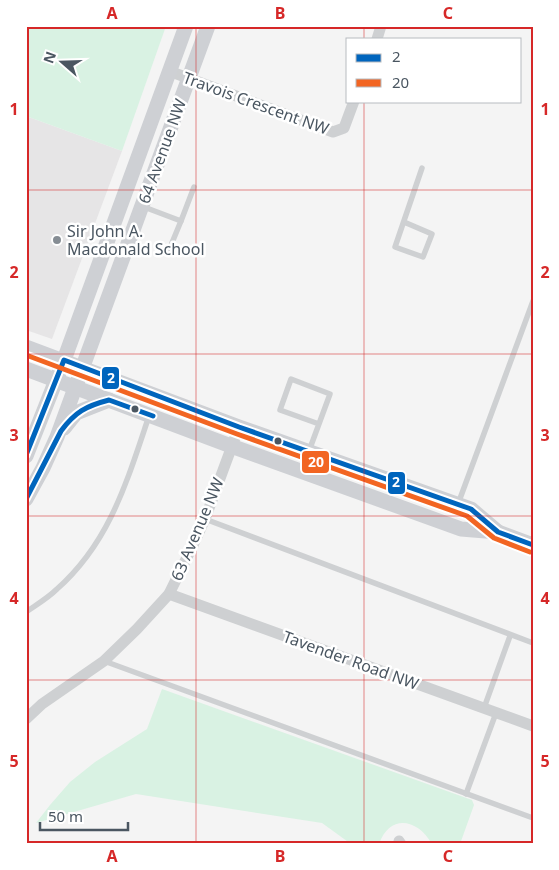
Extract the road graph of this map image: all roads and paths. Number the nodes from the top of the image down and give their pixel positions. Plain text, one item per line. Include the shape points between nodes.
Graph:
1 (186, 26) edge
2 (208, 26) edge
3 (381, 26) edge
4 (377, 38) edge
5 (169, 72) junction
6 (189, 78) junction
7 (354, 102) edge
8 (422, 168) dead end
9 (194, 187) dead end
10 (142, 207) junction
11 (181, 221) junction
12 (404, 222) junction
13 (169, 250) dead end
14 (533, 301) edge
15 (26, 347) edge
16 (64, 360) junction
17 (82, 367) junction
18 (26, 369) edge
19 (56, 380) junction
20 (75, 387) junction
21 (109, 400) junction
22 (150, 414) junction
23 (319, 424) junction
24 (239, 427) junction
25 (57, 437) junction
26 (231, 446) junction
27 (309, 451) junction
28 (26, 456) edge
29 (26, 499) edge
30 (458, 504) junction
31 (205, 519) junction
32 (498, 532) junction
33 (532, 543) edge
34 (169, 594) junction
35 (26, 612) edge
36 (510, 636) junction
37 (533, 643) edge
38 (104, 661) junction
39 (484, 708) junction
40 (496, 713) junction
41 (26, 719) edge
42 (533, 726) edge
43 (466, 794) junction
44 (533, 818) edge

1 - 5 main road, 64 Avenue NW
2 - 6 main road, 64 Avenue NW
3 - 4 street
5 - 6 street, Travois Crescent NW
5 - 16 main road, 64 Avenue NW
6 - 7 street, Travois Crescent NW via 334,132 344,128
6 - 10 main road, 64 Avenue NW
8 - 12 lane
9 - 11 lane
10 - 11 lane
10 - 17 main road, 64 Avenue NW
11 - 13 lane
12 - 12 lane via 396,247 423,257 432,234
14 - 30 lane
15 - 16 main road
16 - 17 main road
16 - 19 main road, 64 Avenue NW
17 - 20 main road, 64 Avenue NW
17 - 24 main road
18 - 19 main road
19 - 20 main road
19 - 28 main road, 64 Avenue NW
20 - 21 main road
20 - 25 main road, 64 Avenue NW
21 - 22 main road
21 - 25 main road via 76,413
22 - 26 main road
22 - 35 lane via 112,518 94,548 73,574
23 - 23 lane via 330,394 291,380 280,410
23 - 27 lane
24 - 26 street, 63 Avenue NW
24 - 27 main road
25 - 29 main road, 64 Avenue NW
26 - 31 street, 63 Avenue NW
26 - 32 main road via 461,529
27 - 30 main road
30 - 32 main road via 471,509
31 - 34 street, 63 Avenue NW
31 - 36 lane
32 - 33 main road
34 - 38 street, 63 Avenue NW
34 - 39 street, Tavender Road NW
36 - 37 lane
36 - 39 lane
38 - 41 street, 63 Avenue NW
38 - 43 lane
39 - 40 street, Tavender Road NW
40 - 42 street, Tavender Road NW
40 - 43 lane
43 - 44 lane

